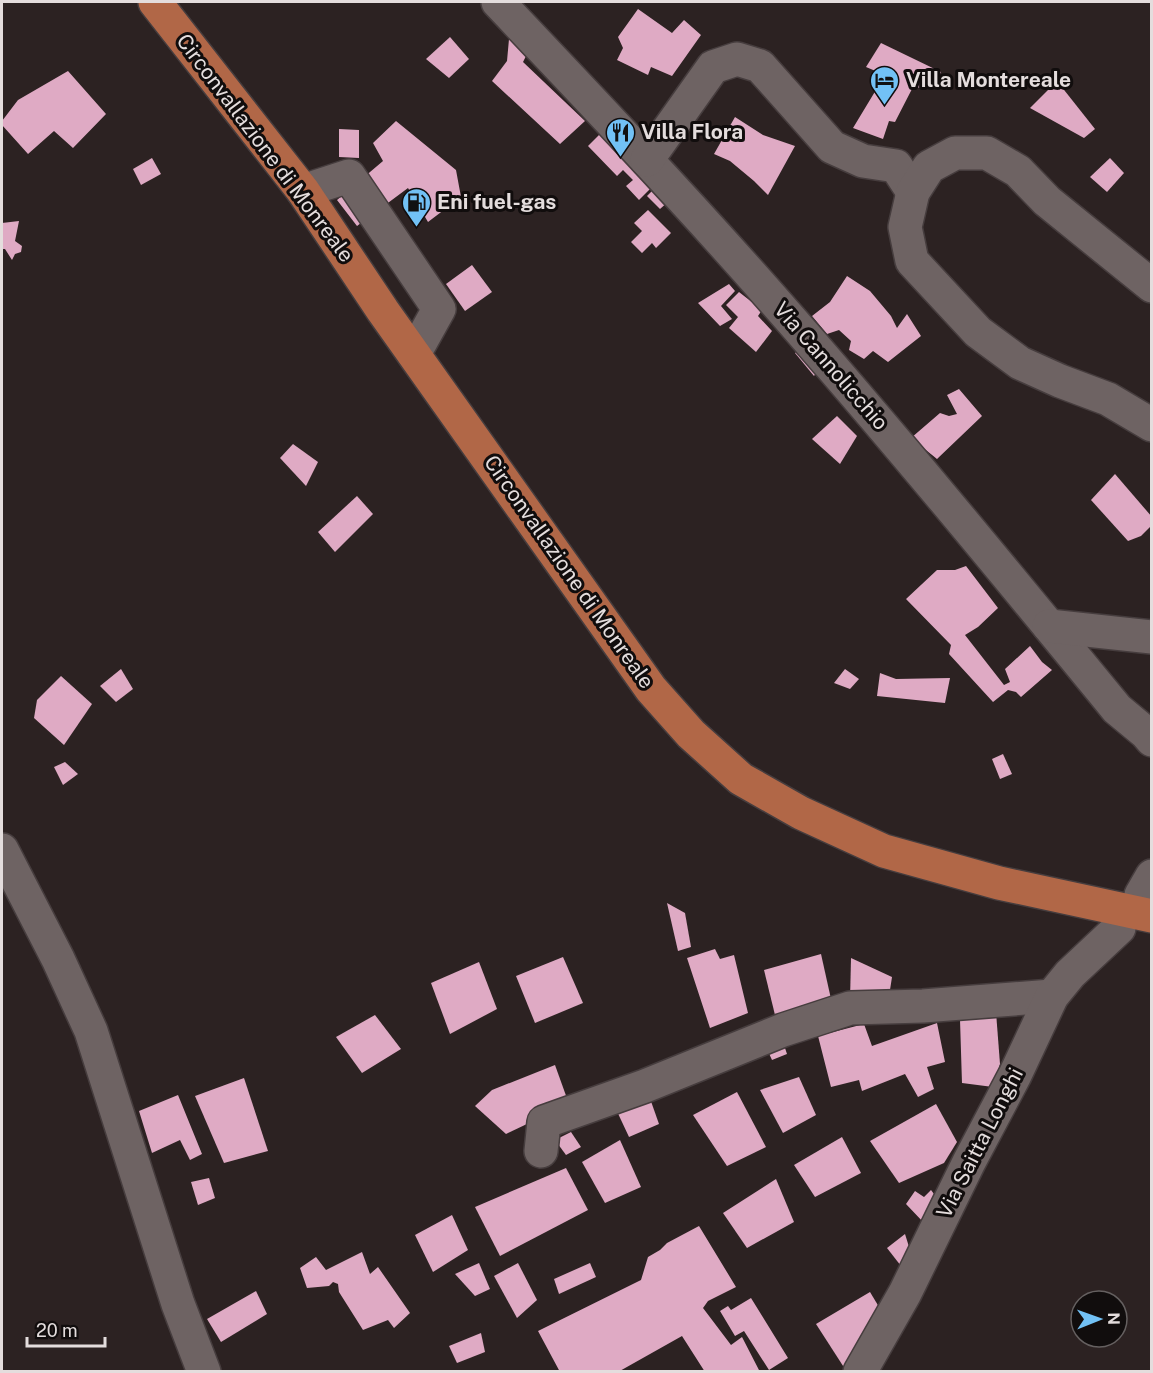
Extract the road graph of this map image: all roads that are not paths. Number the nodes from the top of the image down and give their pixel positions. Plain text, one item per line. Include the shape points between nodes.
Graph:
1 (155, 2) edge
2 (498, 2) edge
3 (647, 160) junction
4 (303, 191) junction
5 (913, 192) junction
6 (1152, 286) edge
7 (414, 354) junction
8 (1152, 425) edge
9 (1049, 626) junction
10 (1152, 637) edge
11 (1152, 740) edge
12 (2, 850) edge
13 (1148, 896) edge
14 (1119, 928) dead end
15 (1052, 996) junction
16 (541, 1151) dead end
17 (204, 1371) edge
18 (860, 1371) edge

1 - 4 main road, Circonvallazione di Monreale
2 - 3 street, Via Cannolicchio
3 - 5 street via 713,67 737,59 760,66 832,147 863,161 896,166
3 - 9 street, Via Cannolicchio via 888,431
4 - 7 main road, Circonvallazione di Monreale
4 - 7 street via 349,176 439,309
5 - 6 street via 929,167 955,153 987,153 1018,171 1047,201
5 - 8 street via 905,227 912,261 978,332 1020,363 1108,399
7 - 13 main road, Circonvallazione di Monreale via 651,689 691,734 741,779 801,813 884,851 999,883
9 - 10 street
9 - 11 street, Via Cannolicchio via 1117,709
12 - 17 street via 91,1031 178,1304
14 - 15 street, Via Saitta Longhi
15 - 16 street via 850,1008 544,1122
15 - 18 street, Via Saitta Longhi via 905,1293

